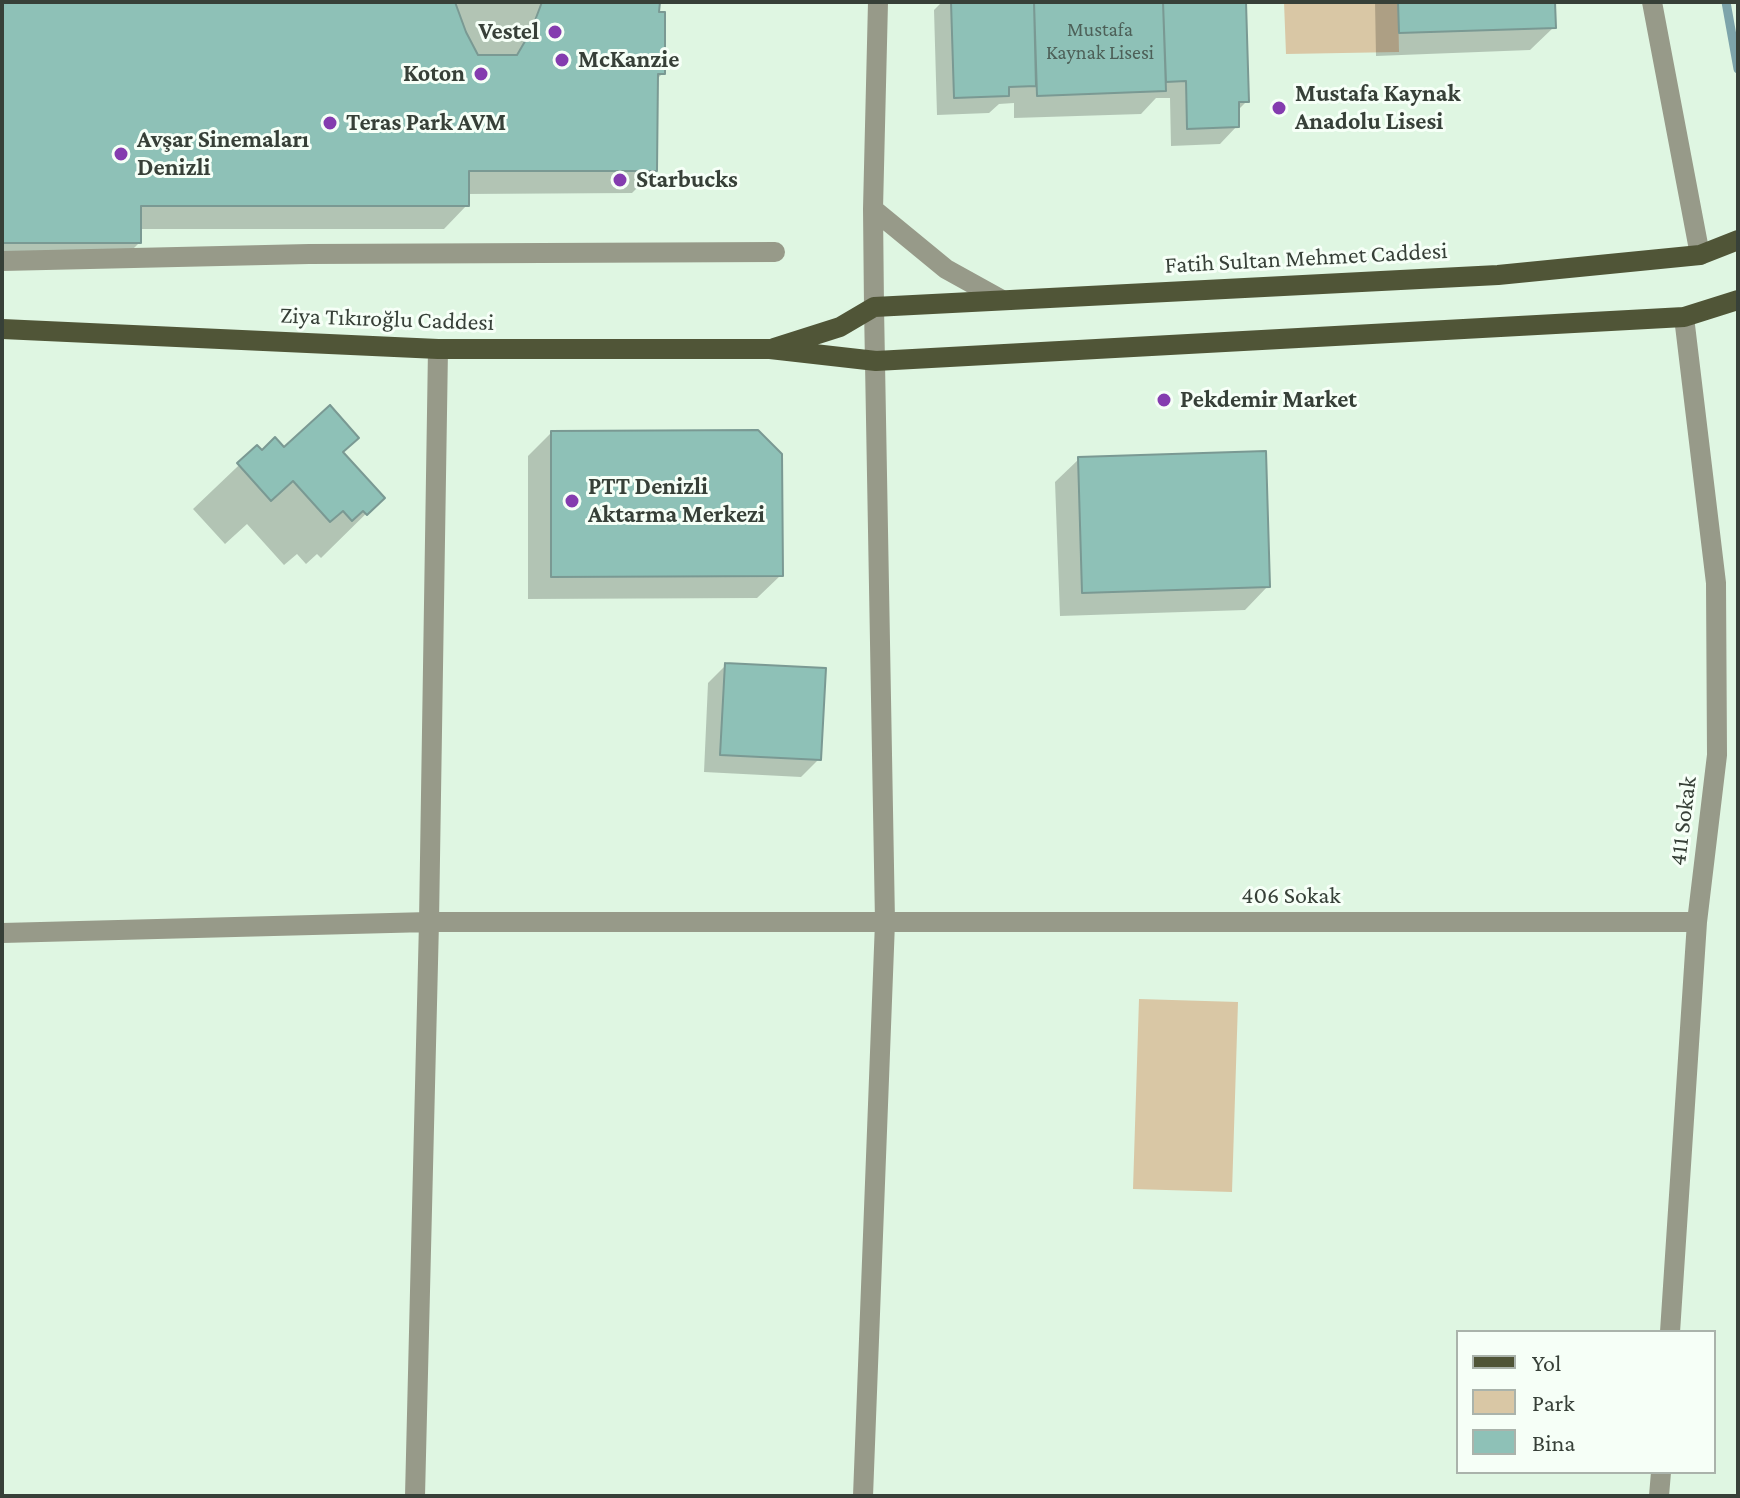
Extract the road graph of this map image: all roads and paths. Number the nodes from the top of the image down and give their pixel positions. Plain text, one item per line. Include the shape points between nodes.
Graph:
1 (878, 2) edge
2 (1652, 2) edge
3 (873, 209) junction
4 (1738, 240) edge
5 (775, 252) dead end
6 (1700, 255) junction
7 (2, 261) edge
8 (1002, 300) junction
9 (1738, 300) edge
10 (874, 307) junction
11 (1684, 317) junction
12 (2, 329) edge
13 (438, 349) junction
14 (770, 349) junction
15 (876, 361) junction
16 (429, 922) junction
17 (885, 922) junction
18 (1697, 922) junction
19 (2, 933) edge
20 (1670, 1330) edge
21 (1661, 1474) edge
22 (415, 1496) edge
23 (863, 1496) edge
24 (1659, 1496) edge

1 - 3 street
2 - 6 street
3 - 8 street via 946,269
3 - 10 street
4 - 6 main road, Fatih Sultan Mehmet Caddesi
5 - 7 street
6 - 8 main road, Fatih Sultan Mehmet Caddesi via 1498,275
8 - 10 main road, Fatih Sultan Mehmet Caddesi
9 - 11 main road
10 - 14 main road, Ziya Tıkıroğlu Caddesi via 840,327
10 - 15 street
11 - 15 main road
11 - 18 street, 411 Sokak via 1716,583 1717,755
12 - 13 main road, Ziya Tıkıroğlu Caddesi
13 - 14 main road, Ziya Tıkıroğlu Caddesi
13 - 16 street
14 - 15 main road, Ziya Tıkıroğlu Caddesi
15 - 17 street
16 - 17 street, 406 Sokak
16 - 19 street, 406 Sokak
16 - 22 street
17 - 18 street, 406 Sokak
17 - 23 street
18 - 20 street, 411 Sokak
21 - 24 street

